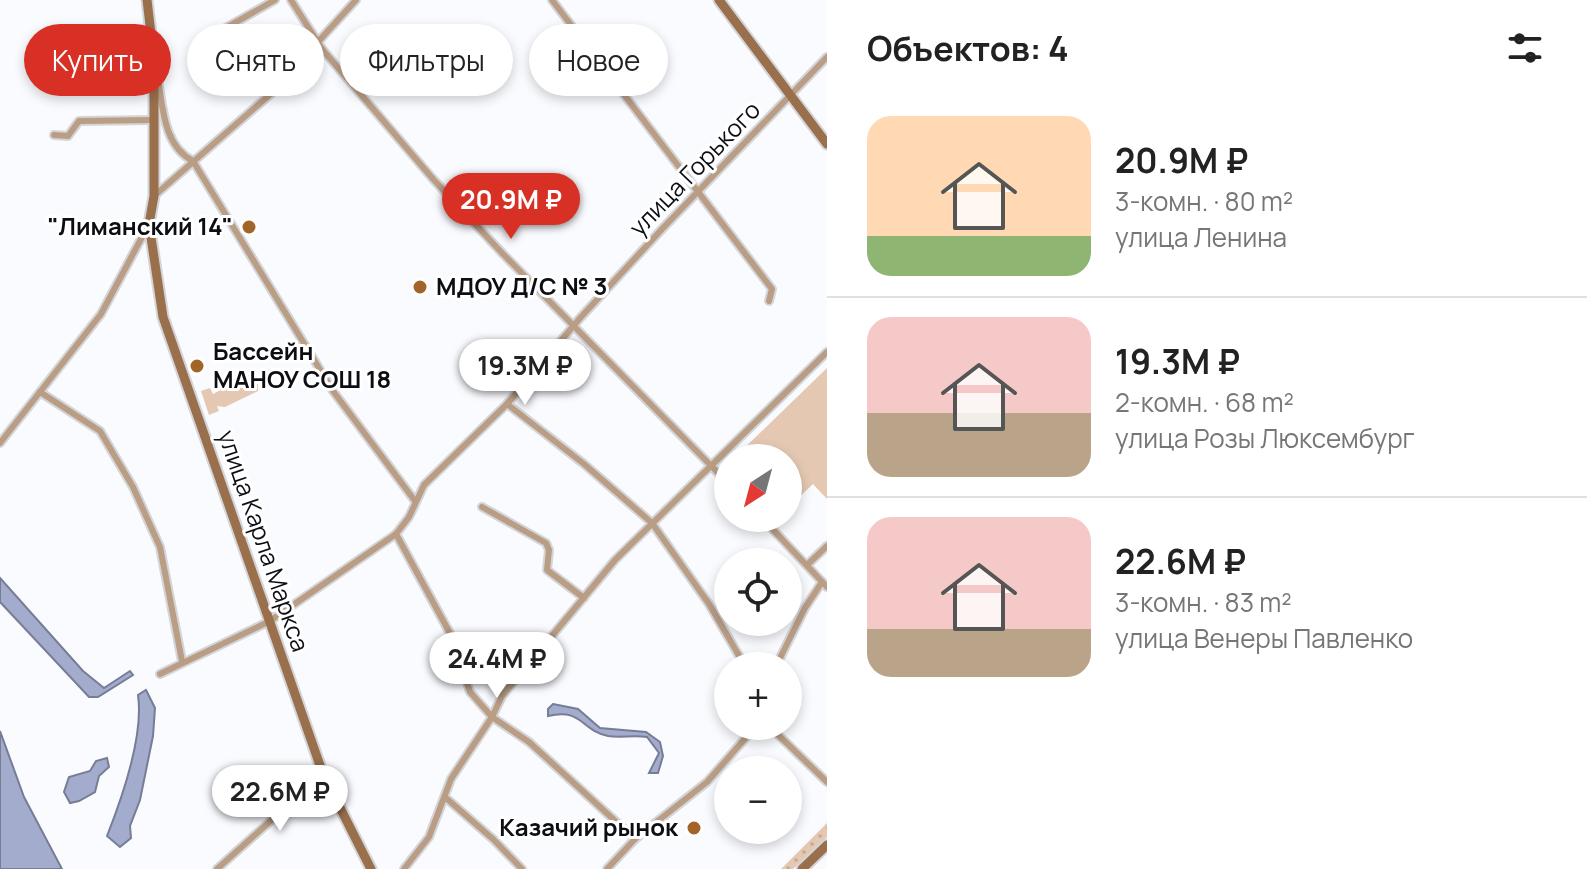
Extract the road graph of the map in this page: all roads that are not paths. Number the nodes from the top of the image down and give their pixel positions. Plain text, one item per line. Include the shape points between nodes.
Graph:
1 (147, 0) edge
2 (275, 0) edge
3 (291, 0) edge
4 (356, 0) edge
5 (552, 0) edge
6 (719, 0) edge
7 (150, 24) edge
8 (233, 24) edge
9 (306, 24) edge
10 (324, 41) edge
11 (324, 51) edge
12 (827, 57) edge
13 (154, 96) edge
14 (161, 96) edge
15 (265, 96) edge
16 (791, 96) junction
17 (154, 120) junction
18 (54, 135) dead end
19 (827, 144) edge
20 (193, 161) junction
21 (698, 190) junction
22 (154, 196) junction
23 (149, 224) junction
24 (769, 301) dead end
25 (574, 326) junction
26 (827, 352) edge
27 (40, 392) junction
28 (507, 404) junction
29 (0, 443) edge
30 (712, 466) junction
31 (415, 501) junction
32 (482, 507) dead end
33 (652, 523) junction
34 (776, 532) edge
35 (396, 534) junction
36 (827, 546) edge
37 (808, 564) junction
38 (824, 584) edge
39 (584, 598) junction
40 (270, 621) junction
41 (737, 652) edge
42 (783, 652) edge
43 (182, 661) junction
44 (160, 674) dead end
45 (492, 717) junction
46 (744, 740) edge
47 (784, 740) edge
48 (323, 774) junction
49 (827, 782) edge
50 (446, 798) junction
51 (635, 839) junction
52 (827, 845) edge
53 (217, 869) edge
54 (371, 869) edge
55 (404, 869) edge
56 (522, 869) edge
57 (607, 869) edge
58 (802, 869) edge

1 - 7 main road, улица Карла Маркса
2 - 8 street
3 - 9 street
4 - 10 street
5 - 21 street
6 - 16 main road
11 - 25 street via 433,179
12 - 16 street, улица Горького
13 - 17 main road, улица Карла Маркса
14 - 20 street via 177,151
15 - 20 street
16 - 19 main road
16 - 21 street, улица Горького
17 - 18 street via 79,121 68,136
17 - 22 main road, улица Карла Маркса
20 - 22 street
20 - 31 street via 333,391
21 - 24 street via 772,289
21 - 25 street, улица Горького
22 - 23 main road, улица Карла Маркса
23 - 27 street via 101,314
23 - 40 main road, улица Карла Маркса via 163,317
25 - 28 street, улица Горького
25 - 30 street
26 - 30 street
27 - 29 street
27 - 43 street via 100,431 133,487 160,547
28 - 31 street, улица Горького via 424,485
28 - 33 street
30 - 33 street
31 - 35 street, улица Горького
32 - 39 street via 546,543 547,570
33 - 39 street
33 - 41 street
34 - 37 street
35 - 40 street, улица Горького
35 - 45 street via 452,637 470,692
36 - 37 street
37 - 38 street
38 - 42 street
39 - 45 street via 502,696
40 - 43 street, улица Горького
40 - 48 main road, улица Карла Маркса
43 - 44 street, улица Горького
45 - 50 street via 451,779
45 - 51 street via 529,742
46 - 51 street via 707,782
47 - 49 street
48 - 53 street
48 - 54 main road, улица Карла Маркса
50 - 55 street via 429,837
50 - 56 street
51 - 57 street
52 - 58 main road

